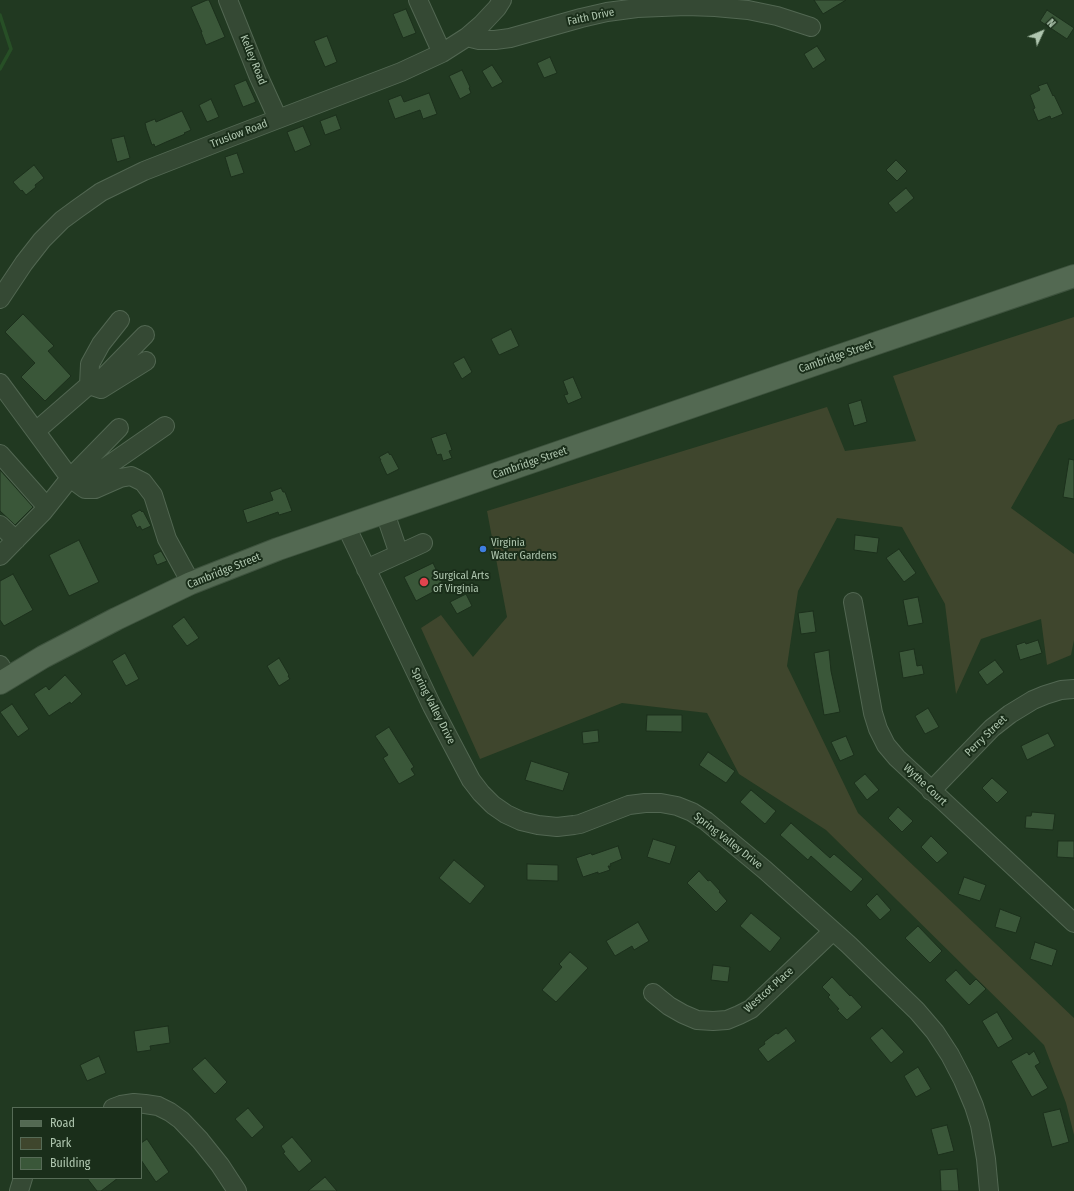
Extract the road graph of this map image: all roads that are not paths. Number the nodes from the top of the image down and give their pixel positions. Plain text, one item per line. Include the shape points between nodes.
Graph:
1 (228, 0) edge
2 (418, 0) edge
3 (502, 0) edge
4 (811, 27) dead end
5 (467, 37) junction
6 (442, 53) junction
7 (278, 119) junction
8 (1074, 276) edge
9 (0, 299) edge
10 (120, 320) dead end
11 (145, 335) dead end
12 (146, 362) dead end
13 (0, 383) edge
14 (89, 385) junction
15 (165, 426) dead end
16 (119, 428) dead end
17 (36, 431) junction
18 (0, 454) edge
19 (75, 482) junction
20 (47, 507) junction
21 (385, 513) junction
22 (0, 525) edge
23 (346, 526) junction
24 (16, 540) junction
25 (423, 543) dead end
26 (399, 554) junction
27 (0, 556) edge
28 (366, 569) junction
29 (191, 583) junction
30 (853, 602) dead end
31 (3, 676) edge
32 (1074, 689) edge
33 (932, 791) junction
34 (1074, 922) edge
35 (833, 931) junction
36 (653, 993) dead end
37 (116, 1107) edge
38 (23, 1179) edge
39 (19, 1191) edge
40 (237, 1191) edge
41 (989, 1191) edge

1 - 7 street, Kelley Road
2 - 6 street
3 - 5 street, Truslow Road
4 - 5 street, Faith Drive via 748,10 686,6 607,12 510,38 479,40
5 - 6 street, Truslow Road
6 - 7 street, Truslow Road via 401,72
7 - 9 street, Truslow Road via 144,172 101,192 67,216 42,240
8 - 21 main road, Cambridge Street
10 - 14 street via 101,344 90,364
11 - 14 street via 98,383
12 - 14 street via 101,388
13 - 17 street
14 - 17 street
15 - 19 street
16 - 19 street
17 - 19 street
18 - 20 street
19 - 20 street
19 - 29 street via 85,489 96,489 131,476 143,482 153,495 167,539
20 - 24 street
21 - 23 main road, Cambridge Street
21 - 26 street
22 - 24 street
23 - 28 street, Spring Valley Drive
23 - 29 main road, Cambridge Street
24 - 27 street
25 - 26 street
26 - 28 street
28 - 35 street, Spring Valley Drive via 467,773 480,793 493,805 521,821 557,827 580,824 629,805 661,803 677,806 706,821
29 - 31 main road, Cambridge Street
30 - 33 street, Wythe Court via 878,729 897,758
32 - 33 street, Perry Street via 1045,694 1010,714 992,728
33 - 34 street, Wythe Court
35 - 36 street, Westcot Place via 751,1009 727,1020 697,1020 669,1006
35 - 41 street, Spring Valley Drive via 917,1011 950,1055 963,1080 980,1125
37 - 40 street via 134,1103 145,1104 158,1106 170,1112 200,1140
38 - 39 street

